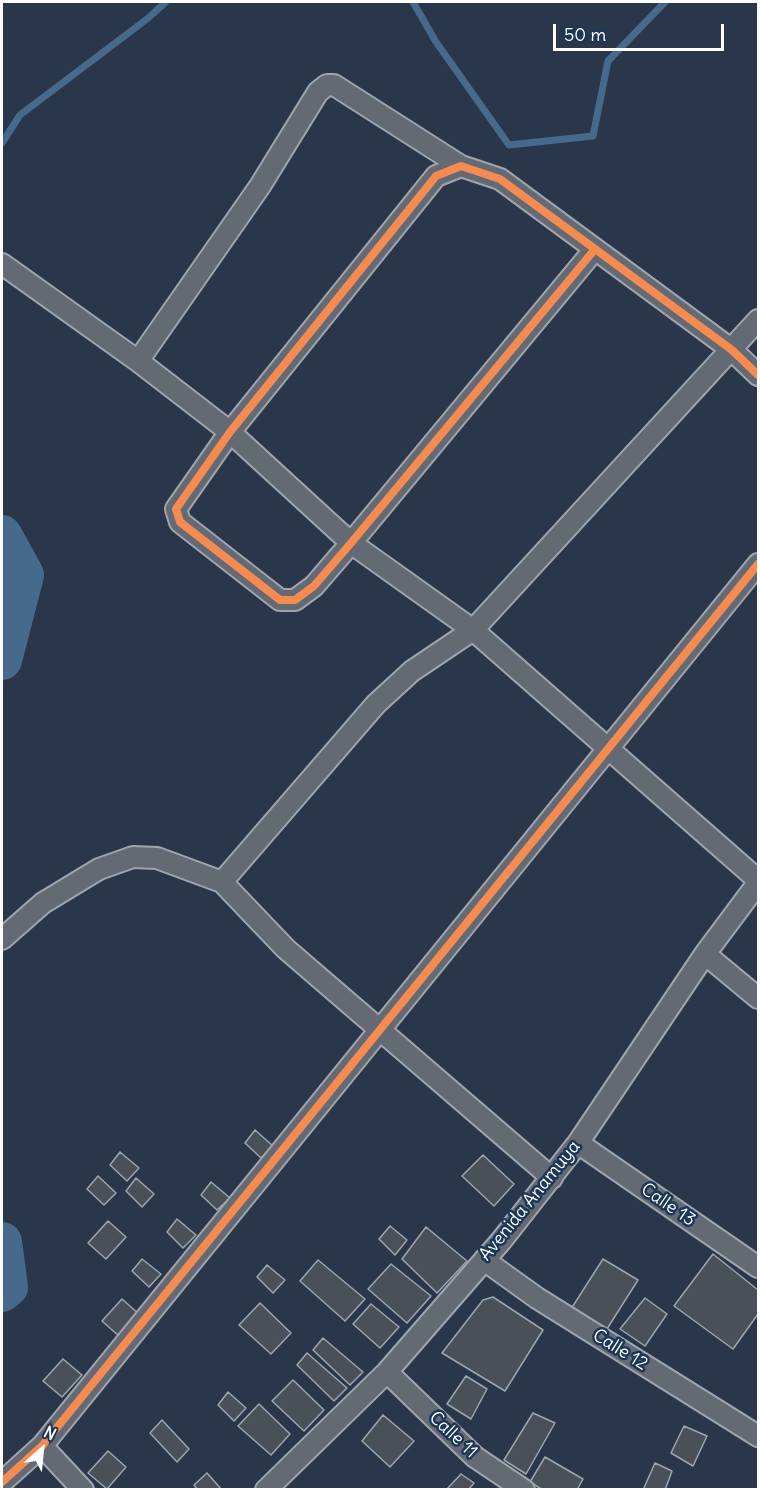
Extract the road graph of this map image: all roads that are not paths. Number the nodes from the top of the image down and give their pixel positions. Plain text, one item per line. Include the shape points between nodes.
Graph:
1 (461, 166) junction
2 (595, 249) junction
3 (2, 264) edge
4 (759, 320) edge
5 (732, 350) junction
6 (138, 361) junction
7 (759, 375) edge
8 (230, 432) junction
9 (351, 543) junction
10 (759, 564) edge
11 (473, 630) junction
12 (606, 749) junction
13 (759, 881) edge
14 (222, 882) junction
15 (2, 939) edge
16 (705, 954) junction
17 (759, 998) edge
18 (381, 1030) junction
19 (578, 1143) junction
20 (552, 1178) junction
21 (484, 1260) junction
22 (759, 1267) edge
23 (387, 1372) junction
24 (759, 1436) edge
25 (42, 1446) junction
26 (2, 1482) edge
27 (83, 1490) edge
28 (266, 1490) edge
29 (525, 1490) edge

1 - 2 street via 500,179
1 - 6 street via 334,85 327,85 318,92 260,186
1 - 8 street via 436,176
2 - 5 street
2 - 9 street
3 - 6 street
4 - 5 street
5 - 7 street
5 - 11 street
6 - 8 street
8 - 9 street
8 - 9 street via 176,509 180,522 280,600 295,600 314,586
9 - 11 street
10 - 12 street
11 - 12 street
11 - 14 street via 412,671 376,704
12 - 13 street
12 - 18 street
13 - 16 street, Avenida Anamuya
14 - 15 street via 157,858 133,857 99,869 42,903
14 - 18 street via 286,949
16 - 17 street
16 - 19 street, Avenida Anamuya
18 - 20 street
18 - 25 street
19 - 20 street, Avenida Anamuya
19 - 22 street, Calle 13
20 - 21 street, Avenida Anamuya
21 - 23 street, Avenida Anamuya
21 - 24 street, Calle 12 via 537,1298
23 - 28 street, Avenida Anamuya
23 - 29 street, Calle 11 via 475,1457
25 - 26 street
25 - 27 street

